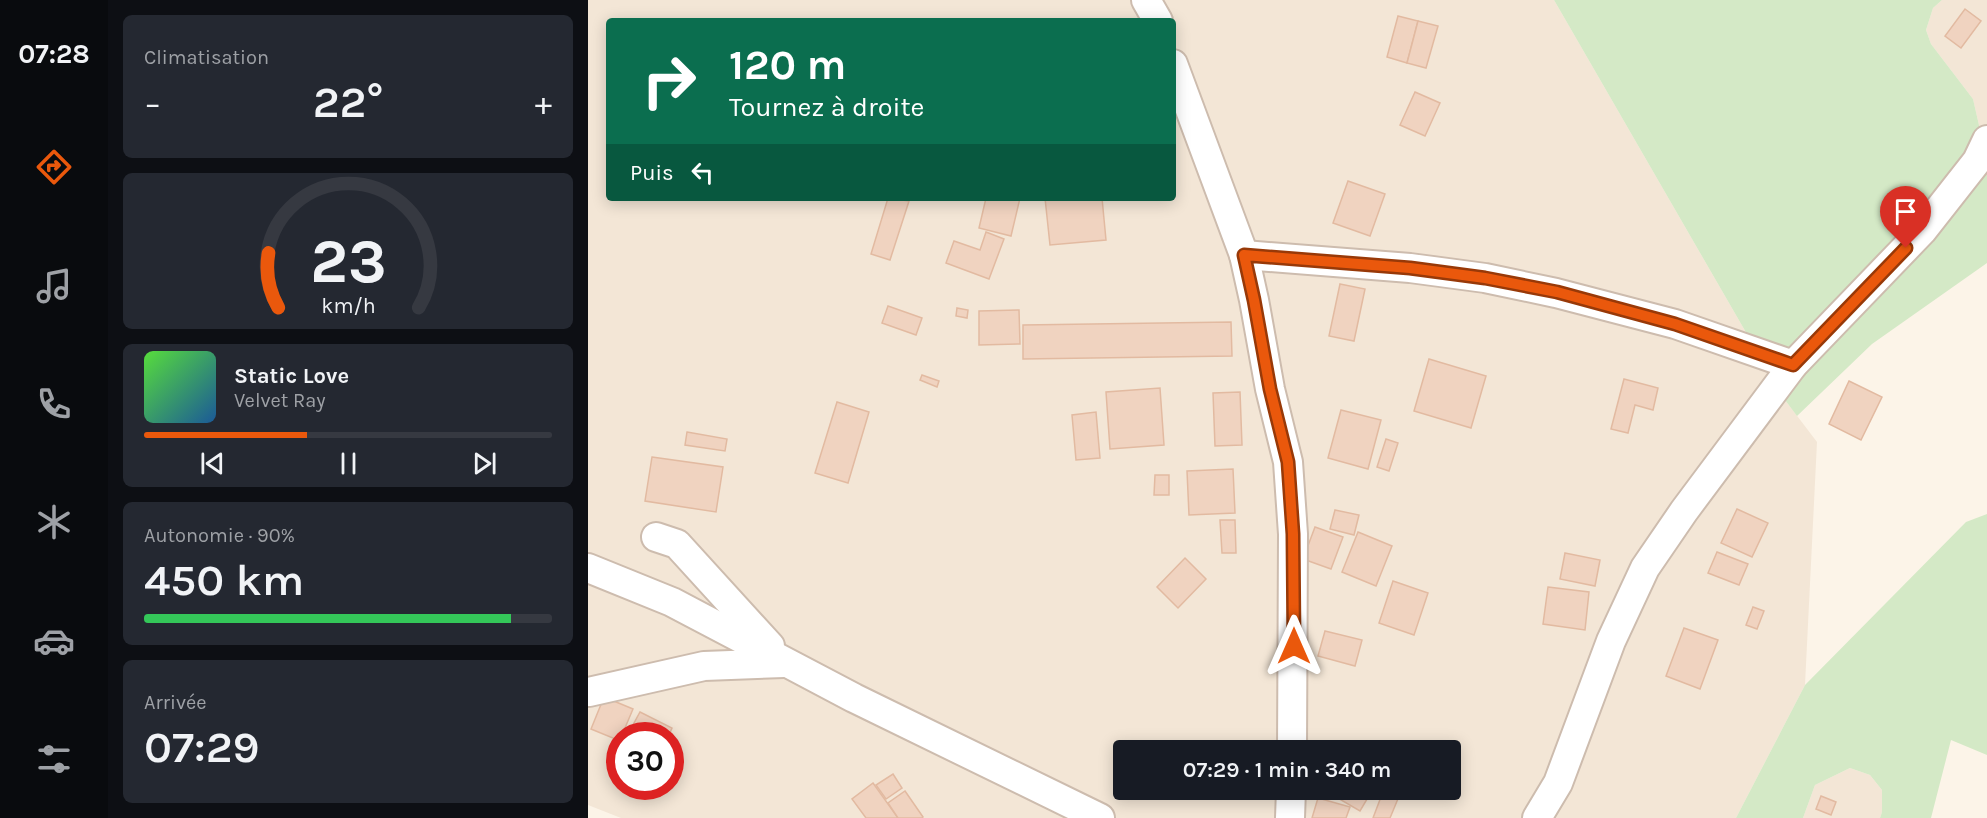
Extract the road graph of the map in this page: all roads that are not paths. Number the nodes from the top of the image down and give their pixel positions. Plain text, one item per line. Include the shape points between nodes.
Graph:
1 (1146, 0) edge
2 (1156, 18) edge
3 (1176, 72) edge
4 (1987, 140) edge
5 (1244, 255) junction
6 (1793, 365) junction
7 (656, 537) dead end
8 (588, 568) edge
9 (786, 663) junction
10 (589, 692) edge
11 (1292, 740) edge
12 (1291, 800) edge
13 (1100, 818) edge
14 (1290, 818) edge
15 (1537, 818) edge

1 - 2 street
3 - 5 street
4 - 6 street via 1977,161 1922,231
5 - 6 street via 1410,268 1557,292 1675,324
5 - 11 street via 1288,462 1293,534
6 - 15 street via 1645,568 1611,641 1558,783
7 - 9 street via 676,544
8 - 9 street via 672,602
9 - 10 street via 704,666
9 - 13 street
12 - 14 street

